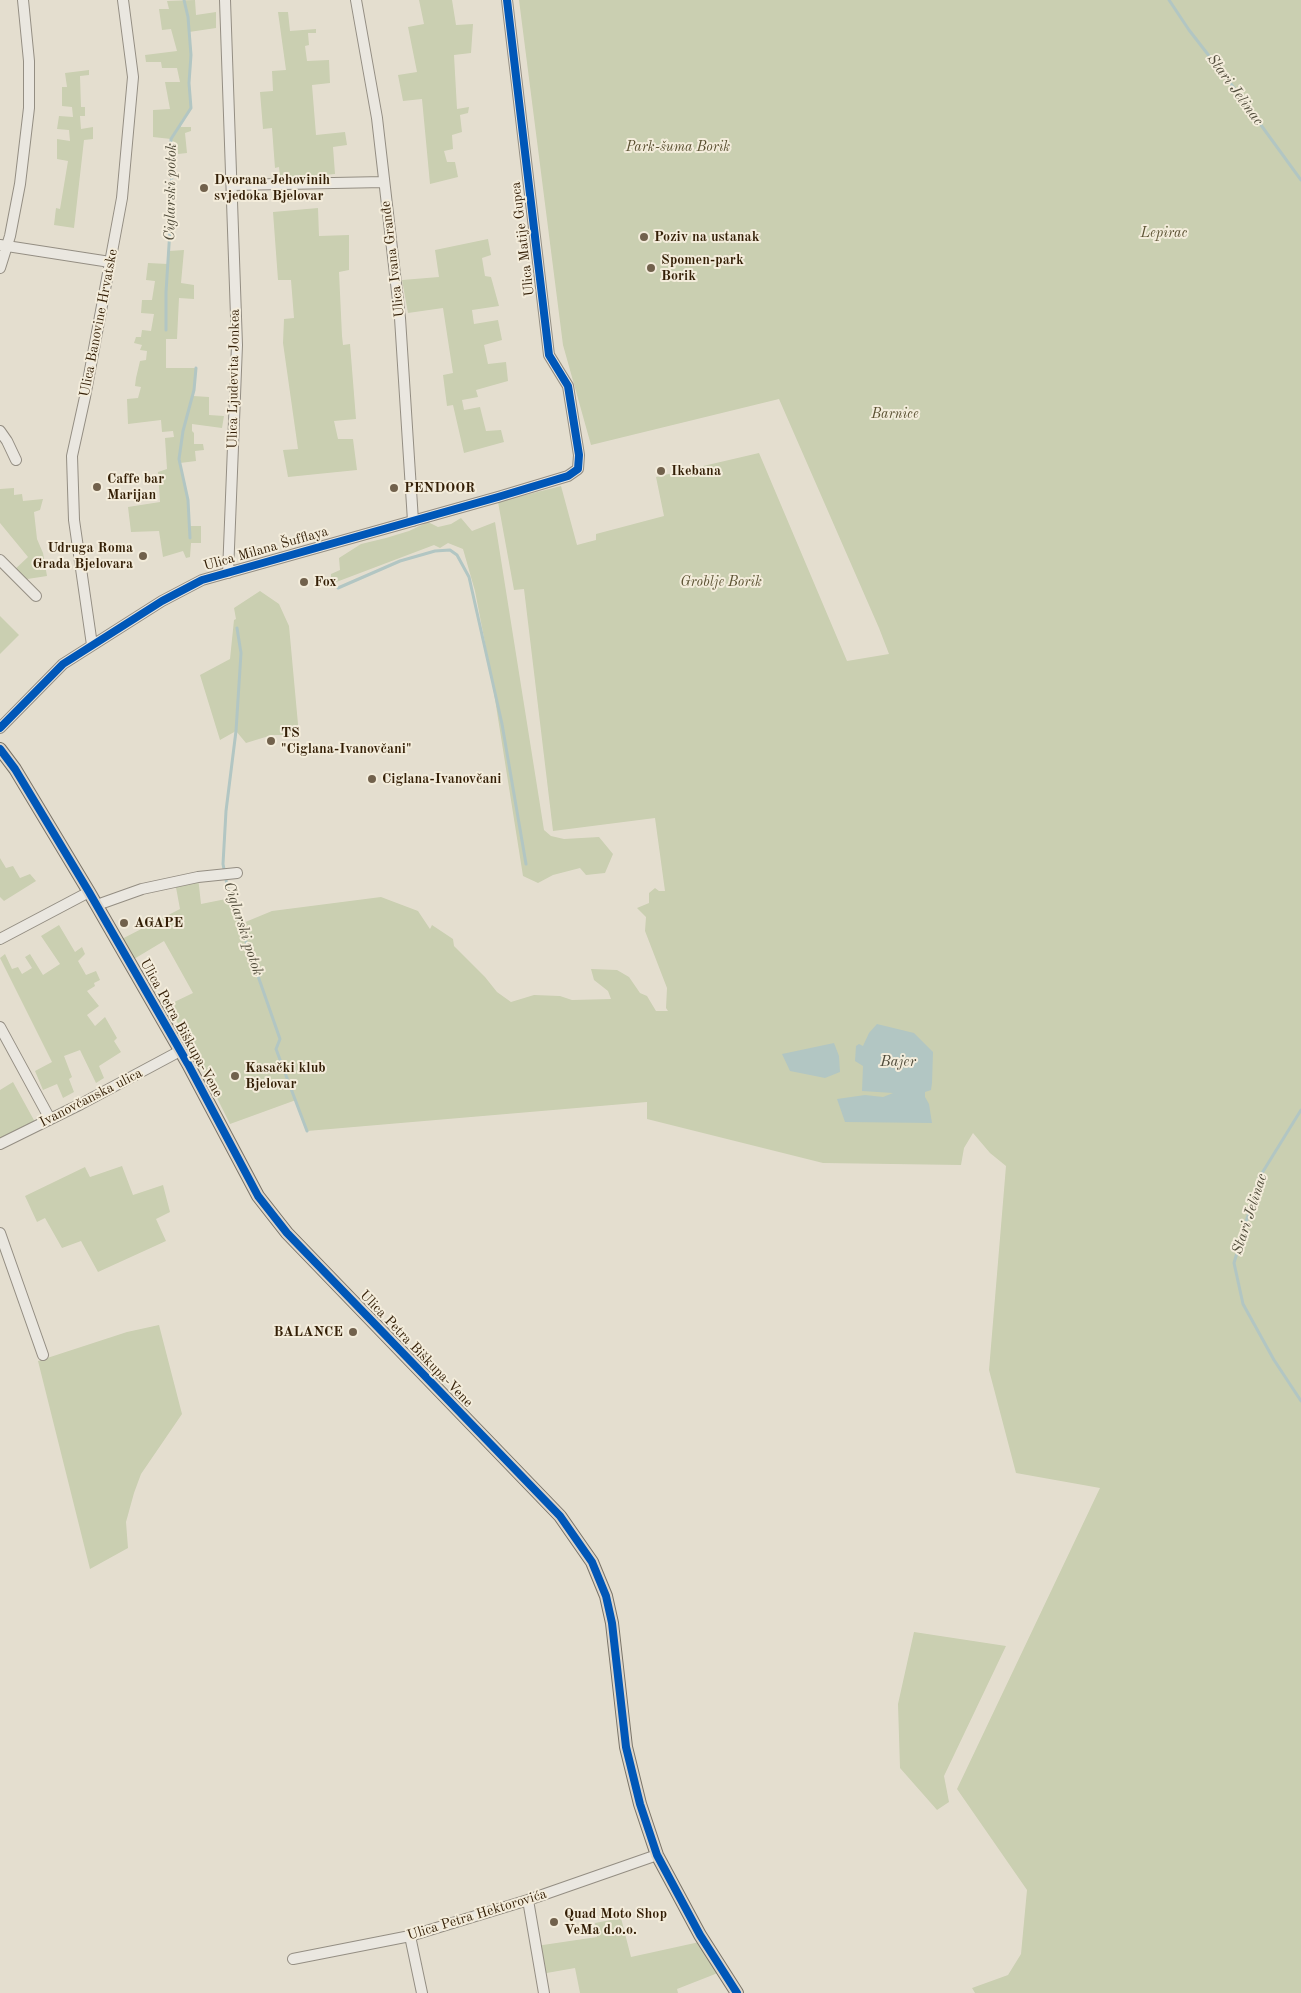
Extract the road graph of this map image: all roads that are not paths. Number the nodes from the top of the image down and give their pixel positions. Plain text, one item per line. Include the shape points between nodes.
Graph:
1 (23, 0) edge
2 (123, 0) edge
3 (225, 0) edge
4 (356, 0) edge
5 (507, 0) edge
6 (384, 182) junction
7 (232, 185) junction
8 (4, 245) edge
9 (110, 262) junction
10 (0, 268) edge
11 (0, 431) edge
12 (16, 460) dead end
13 (578, 469) joint
14 (413, 521) junction
15 (0, 560) edge
16 (228, 573) junction
17 (36, 596) dead end
18 (92, 645) junction
19 (0, 728) edge
20 (0, 748) edge
21 (237, 873) dead end
22 (89, 892) junction
23 (97, 905) junction
24 (0, 939) edge
25 (0, 1027) edge
26 (180, 1051) junction
27 (50, 1119) junction
28 (0, 1144) edge
29 (0, 1233) edge
30 (43, 1355) dead end
31 (657, 1856) junction
32 (528, 1900) junction
33 (410, 1936) junction
34 (293, 1959) dead end
35 (422, 1993) edge
36 (544, 1993) edge
37 (736, 1993) edge

1 - 8 street via 29,61 29,108 20,184
2 - 9 street, Ulica Banovine Hrvatske via 132,77 122,198
3 - 7 street, Ulica Ljudevita Jonkea
4 - 6 street, Ulica Ivana Granđe via 377,118
5 - 13 street, Ulica Matije Gupca via 549,355 568,386 579,455
6 - 7 street
6 - 14 street, Ulica Ivana Granđe via 400,318
7 - 16 street, Ulica Ljudevita Jonkea via 237,345
8 - 9 street
8 - 10 street
9 - 18 street, Ulica Banovine Hrvatske via 72,456 71,476
11 - 12 street
13 - 14 street, Ulica Milana Šufflaya via 568,476
14 - 16 street, Ulica Milana Šufflaya
15 - 17 street
16 - 18 street, Ulica Milana Šufflaya via 202,580
18 - 19 street, Ulica Milana Šufflaya via 63,664
20 - 22 main road, Ulica Petra Biškupa-Vene
21 - 23 street via 198,877 142,889
22 - 23 main road, Ulica Petra Biškupa-Vene
22 - 24 street
23 - 26 main road, Ulica Petra Biškupa-Vene
25 - 27 street
26 - 27 street, Ivanovčanska ulica
26 - 31 main road, Ulica Petra Biškupa-Vene via 258,1196 286,1234 560,1516 592,1562 606,1596 612,1622 626,1747
27 - 28 street, Ivanovčanska ulica
29 - 30 street
31 - 32 street, Ulica Petra Hektorovića
31 - 37 main road, Ulica Petra Biškupa-Vene
32 - 33 street, Ulica Petra Hektorovića
32 - 36 street
33 - 34 street, Ulica Petra Hektorovića
33 - 35 street

